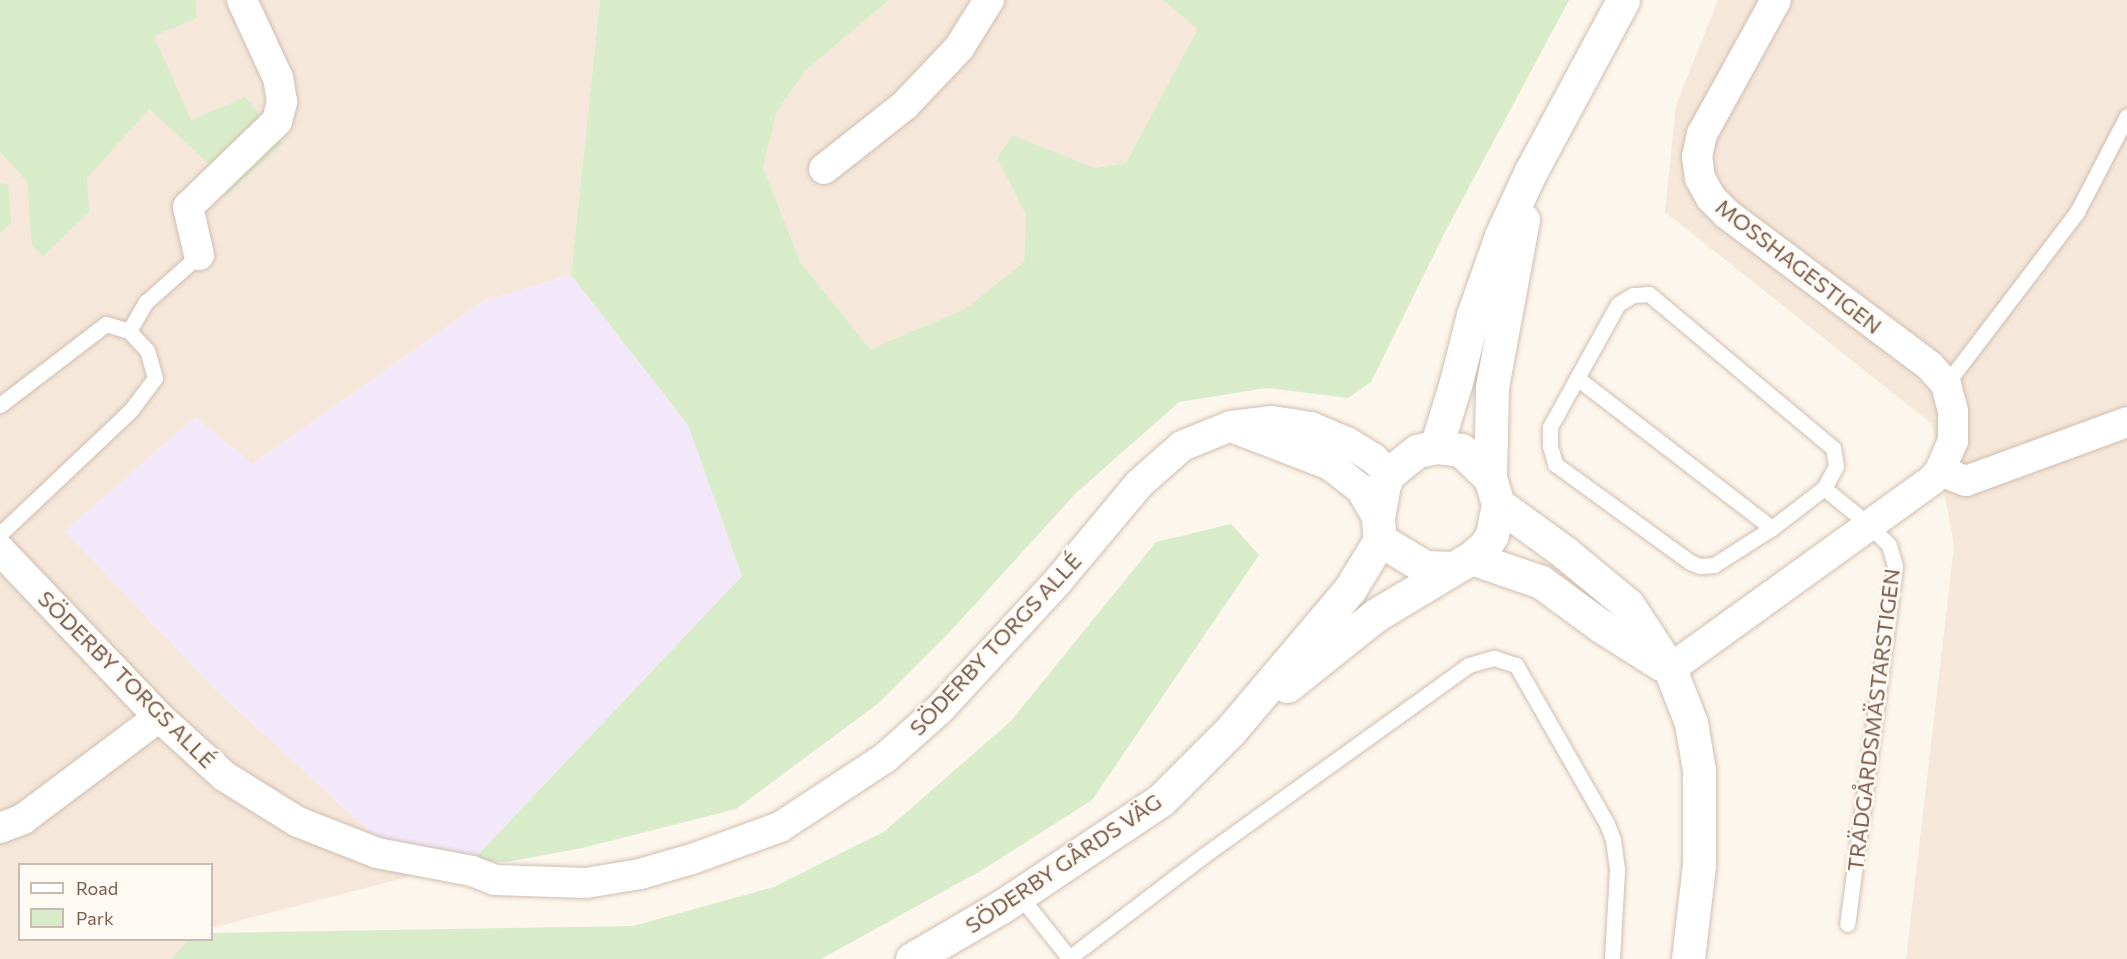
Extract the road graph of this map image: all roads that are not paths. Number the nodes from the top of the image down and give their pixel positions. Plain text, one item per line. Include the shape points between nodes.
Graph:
1 (242, 0) edge
2 (989, 0) edge
3 (1623, 0) edge
4 (1776, 0) edge
5 (2127, 116) edge
6 (824, 169) dead end
7 (1530, 173) junction
8 (199, 255) joint
9 (129, 331) junction
10 (1577, 378) junction
11 (1946, 384) junction
12 (0, 405) edge
13 (2127, 422) edge
14 (1231, 426) junction
15 (1436, 447) junction
16 (1940, 471) junction
17 (1389, 474) junction
18 (1824, 488) junction
19 (1494, 491) junction
20 (1869, 525) junction
21 (1772, 528) junction
22 (1379, 530) junction
23 (0, 534) edge
24 (0, 550) edge
25 (1462, 563) junction
26 (1670, 669) junction
27 (159, 717) junction
28 (1231, 730) junction
29 (0, 828) edge
30 (1019, 895) junction
31 (1847, 924) dead end
32 (1070, 958) edge
33 (912, 959) edge
34 (1612, 959) edge
35 (1688, 959) edge

1 - 8 street via 278,78 282,102 277,121 188,207
2 - 6 street via 959,48 905,105
3 - 7 main road
4 - 11 street, MOSSHAGESTIGEN via 1702,134 1696,157 1700,178 1711,198 1727,214 1930,366
5 - 11 lane via 2077,212
7 - 15 main road via 1501,236 1473,315
7 - 19 main road via 1492,387
8 - 9 lane via 146,302
9 - 12 lane via 106,324
9 - 23 lane via 147,350 155,378 131,410
10 - 18 lane via 1618,304 1634,295 1649,294 1833,448 1836,466
10 - 21 lane
10 - 21 lane via 1550,428 1555,464 1700,566 1714,565
11 - 16 street via 1953,411 1953,441
13 - 16 street via 1966,481
14 - 17 street, SÖDERBY TORGS ALLÉ via 1271,421 1311,427 1347,442 1373,458
14 - 22 street via 1330,465 1361,489
14 - 27 street, SÖDERBY TORGS ALLÉ via 1182,446 1139,484 1058,581 954,693 885,758 780,827 640,874 586,883 495,880 472,871 377,853 298,822 224,776
15 - 17 main road via 1416,451
15 - 19 main road via 1461,450
16 - 20 street
17 - 22 main road via 1384,484
18 - 20 lane, TRÄDGÅRDSMÄSTARSTIGEN
18 - 21 lane
19 - 25 main road via 1492,534 1485,546
19 - 26 main road via 1628,605
20 - 26 street
20 - 31 lane, TRÄDGÅRDSMÄSTARSTIGEN via 1889,545 1895,566
22 - 25 main road via 1425,567
22 - 28 main road, SÖDERBY GÅRDS VÄG via 1350,589
24 - 27 street, SÖDERBY TORGS ALLÉ
25 - 26 main road via 1541,582
25 - 28 main road, SÖDERBY GÅRDS VÄG via 1376,615
26 - 35 main road via 1691,723 1699,770 1699,865
27 - 29 street via 23,819
28 - 30 main road, SÖDERBY GÅRDS VÄG via 1161,800
30 - 32 lane
30 - 33 main road, SÖDERBY GÅRDS VÄG
32 - 34 lane via 1203,856 1469,664 1494,658 1516,665 1607,824 1617,870

